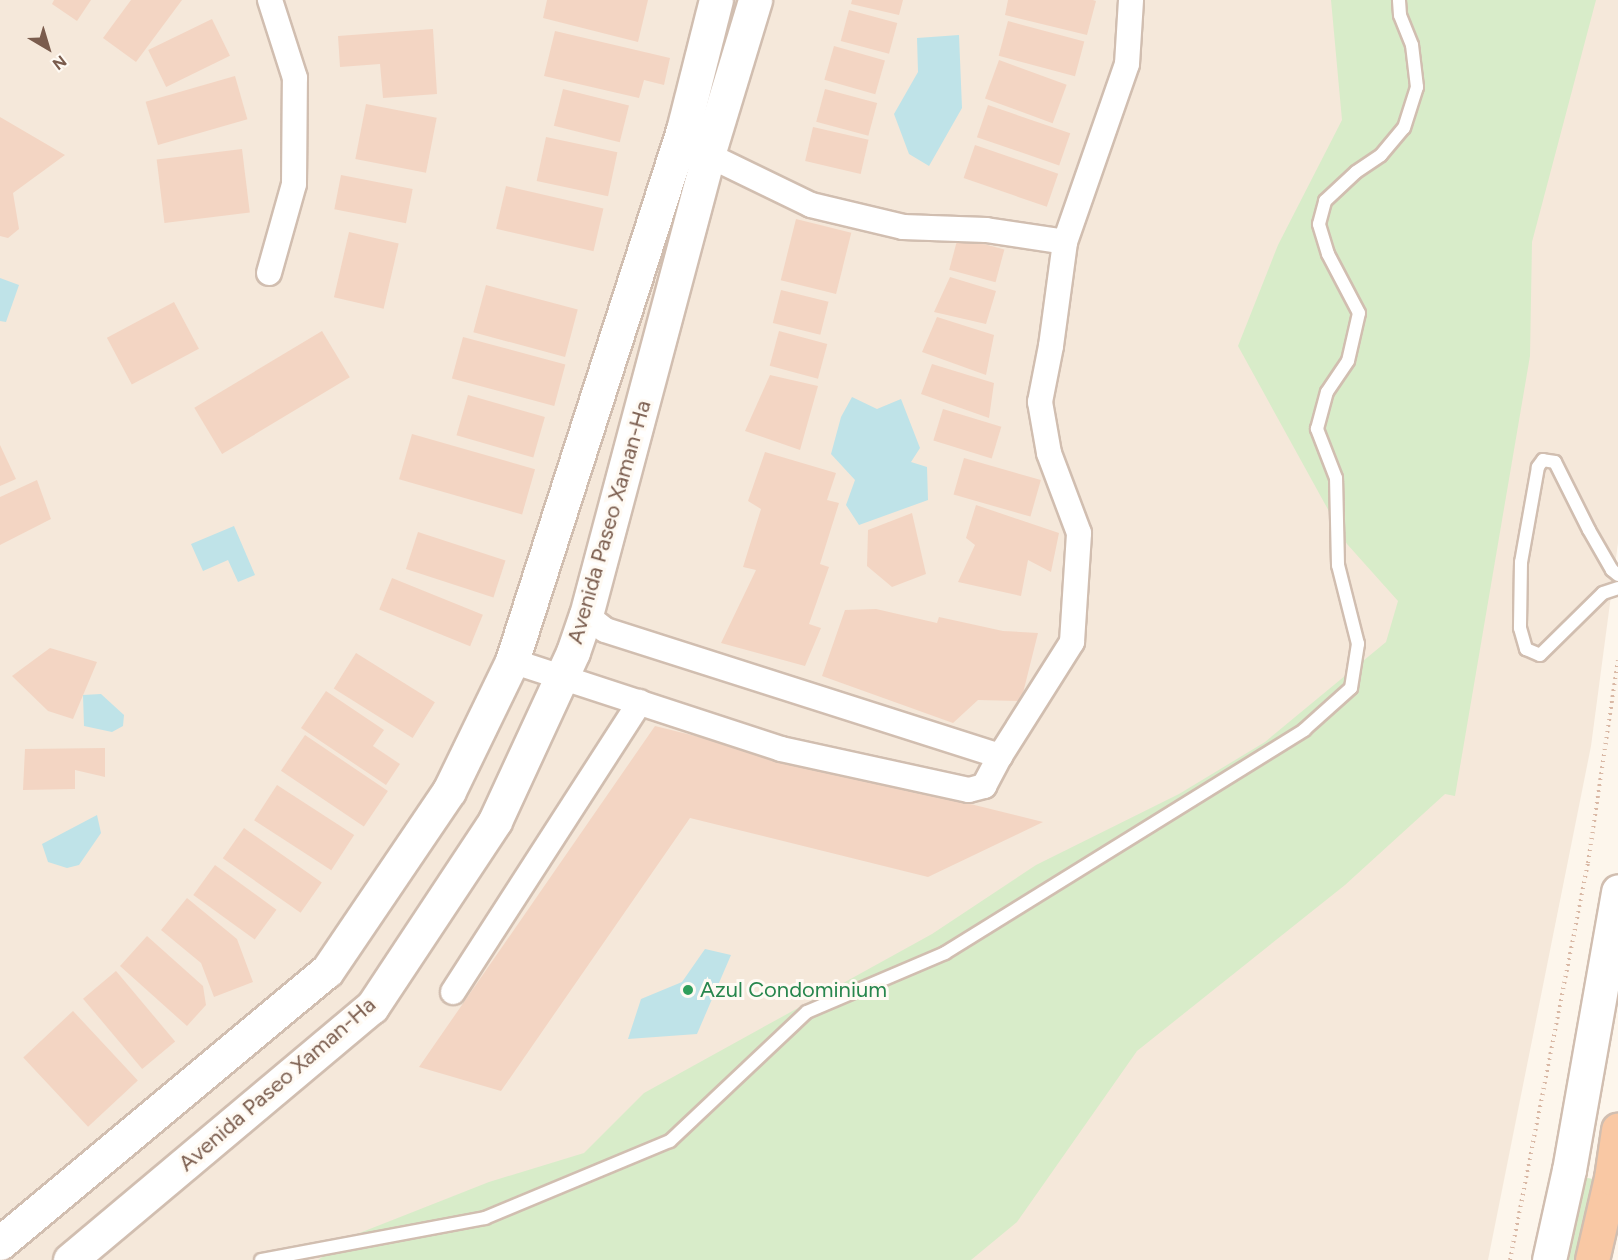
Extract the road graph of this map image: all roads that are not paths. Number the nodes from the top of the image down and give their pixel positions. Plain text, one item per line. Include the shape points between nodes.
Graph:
1 (270, 0) edge
2 (717, 0) edge
3 (754, 0) edge
4 (1131, 0) edge
5 (1398, 0) edge
6 (708, 155) junction
7 (1065, 242) junction
8 (269, 273) dead end
9 (1618, 575) edge
10 (1618, 588) edge
11 (586, 615) junction
12 (512, 661) junction
13 (561, 676) junction
14 (640, 702) junction
15 (1000, 756) junction
16 (1618, 891) edge
17 (453, 993) dead end
18 (1618, 1131) edge
19 (0, 1243) edge
20 (70, 1260) edge
21 (261, 1260) edge
22 (1549, 1260) edge
23 (1592, 1260) edge

1 - 8 street via 295,78 294,184
2 - 12 main road, Avenida Paseo Xaman-Ha via 684,130
3 - 6 main road, Avenida Paseo Xaman-Ha
4 - 7 street via 1127,64
5 - 21 lane via 1412,45 1417,87 1404,128 1381,155 1325,201 1319,224 1328,254 1359,313 1348,361 1327,392 1317,429 1336,477 1338,565 1358,644 1351,688 1304,730 945,953 807,1012 670,1141 485,1218
6 - 7 street via 811,205 903,227 986,230
6 - 11 main road, Avenida Paseo Xaman-Ha
7 - 15 street via 1052,346 1040,402 1049,453 1079,533 1072,642
9 - 10 lane via 1589,530 1555,462 1543,460 1538,467 1521,562 1520,628 1526,649 1540,655 1603,593
11 - 13 main road, Avenida Paseo Xaman-Ha
11 - 15 street via 605,630
12 - 13 street
12 - 19 main road, Avenida Paseo Xaman-Ha via 449,791 327,971
13 - 14 street
13 - 20 main road, Avenida Paseo Xaman-Ha via 495,821 372,1007
14 - 15 street via 781,749 969,790 984,786
14 - 17 street
16 - 22 main road via 1569,1170
18 - 23 highway

